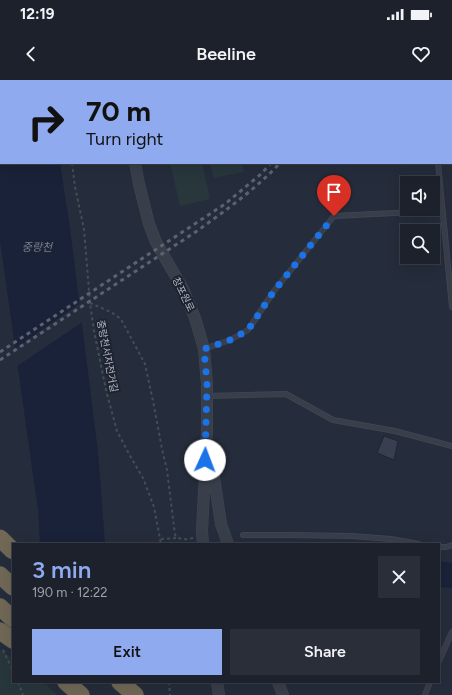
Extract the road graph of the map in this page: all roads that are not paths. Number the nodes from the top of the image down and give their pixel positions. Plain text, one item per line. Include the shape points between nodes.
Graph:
1 (135, 164) edge
2 (438, 164) edge
3 (443, 213) junction
4 (452, 308) edge
5 (204, 349) junction
6 (207, 396) junction
7 (207, 431) junction
8 (452, 446) edge
9 (244, 535) dead end
10 (0, 538) edge
11 (202, 538) edge
12 (228, 543) edge
13 (413, 543) edge
14 (452, 545) edge
15 (440, 547) edge
16 (12, 550) edge
17 (0, 575) edge
18 (12, 586) edge
19 (0, 607) edge
20 (12, 618) edge
21 (0, 631) edge
22 (452, 632) edge
23 (8, 644) edge
24 (440, 658) edge
25 (67, 683) edge
26 (80, 683) edge
27 (121, 683) edge
28 (126, 683) edge
29 (217, 683) edge
30 (278, 683) edge
31 (430, 683) edge
32 (81, 695) edge
33 (92, 695) edge
34 (135, 695) edge
35 (219, 695) edge
36 (283, 695) edge
37 (425, 695) edge

1 - 5 street, 창포원로 via 149,224 196,318
2 - 3 lane
3 - 4 lane
3 - 5 lane via 435,211 334,216 274,291 248,330 230,340
5 - 6 street, 창포원로
6 - 7 street, 창포원로
6 - 8 lane via 286,394 333,420 395,431
7 - 11 street, 창포원로
7 - 12 street, 창포원로, bridge via 220,524
9 - 13 lane via 352,536
10 - 16 highway, bridge
14 - 15 lane
17 - 18 highway
19 - 20 highway
21 - 23 highway
22 - 24 lane
25 - 32 highway
26 - 33 highway
27 - 34 highway
28 - 34 highway
29 - 35 street
30 - 36 street
31 - 37 lane

